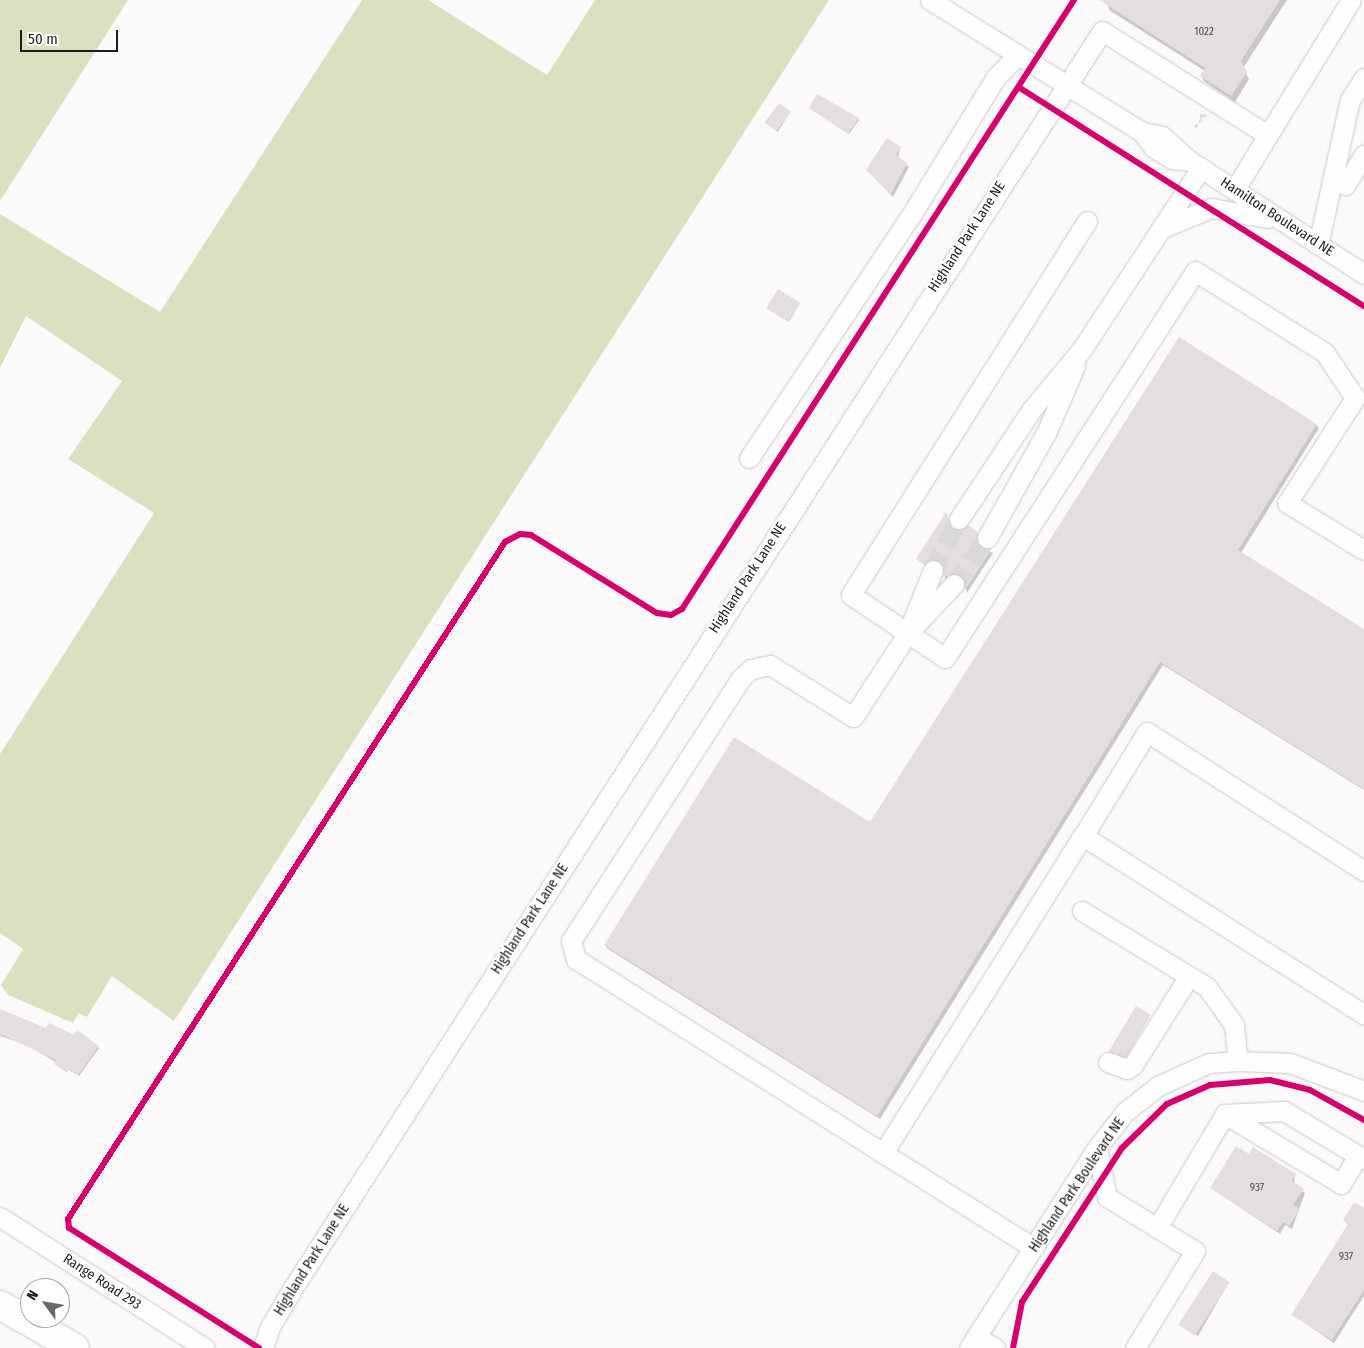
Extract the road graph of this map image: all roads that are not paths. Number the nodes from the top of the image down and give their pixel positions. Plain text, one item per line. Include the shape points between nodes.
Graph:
1 (930, 0) edge
2 (1351, 0) edge
3 (1018, 55) junction
4 (1364, 78) edge
5 (1065, 84) junction
6 (1268, 135) junction
7 (1364, 155) edge
8 (1195, 164) junction
9 (1334, 178) junction
10 (1235, 189) junction
11 (1087, 220) dead end
12 (1282, 223) junction
13 (1160, 228) junction
14 (1318, 245) junction
15 (1364, 274) edge
16 (1082, 349) junction
17 (1359, 400) edge
18 (749, 458) dead end
19 (959, 520) tunnel mouth
20 (987, 538) tunnel mouth
21 (1364, 550) edge
22 (933, 570) tunnel mouth
23 (954, 584) tunnel mouth
24 (908, 632) junction
25 (1084, 836) junction
26 (1364, 871) edge
27 (1082, 911) dead end
28 (1189, 976) junction
29 (1364, 1014) edge
30 (1238, 1061) junction
31 (1108, 1062) dead end
32 (1364, 1090) edge
33 (1225, 1114) junction
34 (1098, 1148) junction
35 (883, 1153) junction
36 (1361, 1158) edge
37 (0, 1217) edge
38 (1157, 1228) junction
39 (1034, 1248) junction
40 (0, 1305) edge
41 (0, 1318) edge
42 (973, 1342) edge
43 (48, 1348) edge
44 (75, 1348) edge
45 (205, 1348) edge
46 (263, 1348) edge
47 (994, 1348) edge
48 (1135, 1348) edge

1 - 3 street, Hamilton Boulevard NE
2 - 6 street
3 - 5 street, Hamilton Boulevard NE
3 - 18 street via 996,77 910,217
4 - 9 street via 1350,100
5 - 6 street, Highland Park Lane NE via 1102,31
5 - 8 street, Hamilton Boulevard NE via 1142,132 1160,152
5 - 46 street, Highland Park Lane NE via 291,1292 270,1326
6 - 10 street
7 - 9 street via 1345,185
8 - 10 street, Hamilton Boulevard NE
8 - 13 street
9 - 14 street
10 - 12 street, Hamilton Boulevard NE
11 - 24 street via 851,595
12 - 13 street via 1242,211 1211,208
12 - 14 street, Hamilton Boulevard NE
13 - 16 street
14 - 15 street, Hamilton Boulevard NE
16 - 19 street via 1032,409
16 - 20 street via 1047,431
17 - 21 street via 1287,503
17 - 24 street via 1325,353 1195,271 945,658
22 - 24 street
23 - 24 street
24 - 35 street via 853,717 770,665 751,669 740,678 571,941 571,951 582,965
25 - 26 street via 1147,732
25 - 29 street
25 - 35 street
27 - 28 street
28 - 30 street via 1222,1003 1234,1025
28 - 31 street via 1133,1065 1128,1069
30 - 32 street, Highland Park Boulevard NE via 1290,1063
30 - 34 street, Highland Park Boulevard NE via 1209,1063 1158,1086 1125,1112
33 - 36 street via 1284,1111
33 - 36 street via 1340,1184
33 - 38 street
34 - 38 street via 1107,1197
34 - 39 street, Highland Park Boulevard NE
35 - 39 street
37 - 45 street, Range Road 293
38 - 48 street via 1195,1251
39 - 42 street, Highland Park Boulevard NE
40 - 44 highway
41 - 43 highway
42 - 47 street

